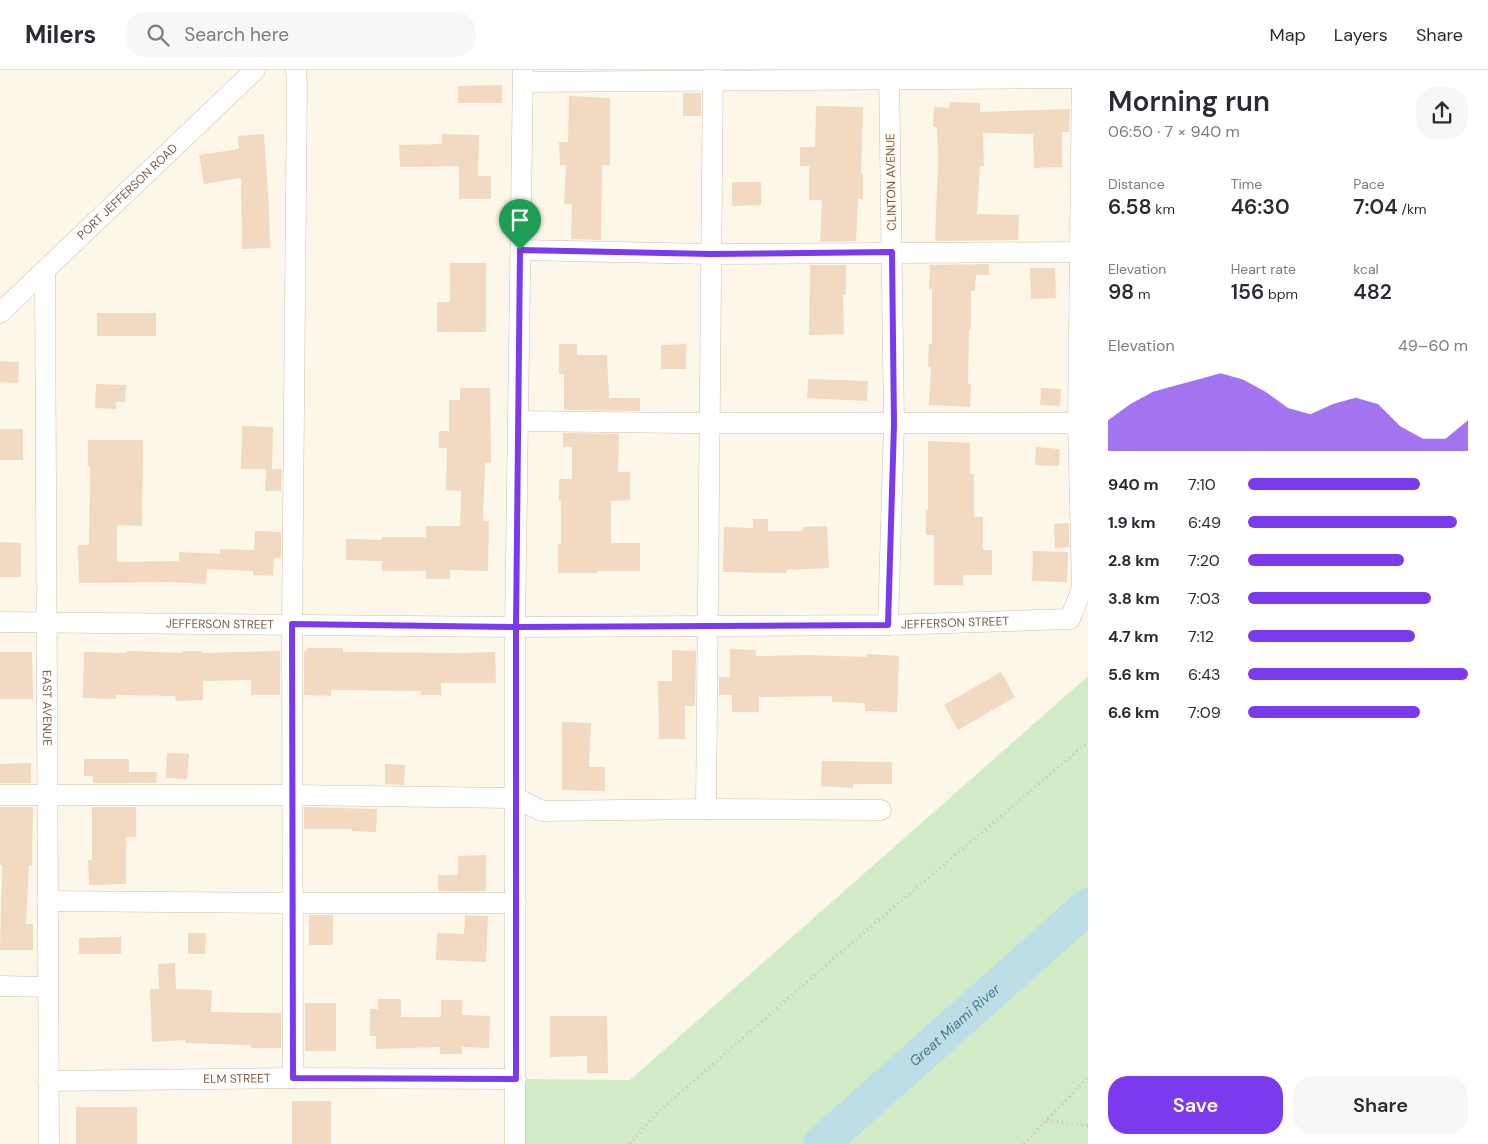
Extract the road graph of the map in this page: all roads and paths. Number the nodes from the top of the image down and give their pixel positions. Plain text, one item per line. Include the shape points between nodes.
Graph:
1 (255, 70) edge
2 (296, 70) edge
3 (889, 74) edge
4 (713, 75) edge
5 (523, 76) edge
6 (1084, 76) edge
7 (520, 250) junction
8 (892, 252) junction
9 (1084, 252) edge
10 (711, 254) junction
11 (44, 270) junction
12 (0, 313) edge
13 (518, 421) junction
14 (710, 423) junction
15 (1078, 423) junction
16 (894, 424) junction
17 (0, 622) edge
18 (46, 622) junction
19 (292, 624) junction
20 (888, 625) junction
21 (708, 626) junction
22 (516, 627) junction
23 (1088, 742) edge
24 (0, 795) edge
25 (48, 795) junction
26 (292, 795) junction
27 (516, 798) junction
28 (706, 809) junction
29 (881, 810) dead end
30 (48, 901) junction
31 (292, 903) junction
32 (516, 903) junction
33 (0, 986) edge
34 (48, 987) junction
35 (1088, 1077) edge
36 (293, 1078) junction
37 (516, 1079) junction
38 (48, 1081) junction
39 (1047, 1120) junction
40 (1088, 1126) edge
41 (49, 1144) edge
42 (515, 1144) edge
43 (630, 1144) edge
44 (1024, 1144) edge

1 - 11 street, PORT JEFFERSON ROAD
2 - 19 street
3 - 4 street
3 - 6 street
3 - 8 street, CLINTON AVENUE
4 - 5 street
4 - 10 street
5 - 7 street
6 - 9 street
7 - 10 street
7 - 13 street
8 - 9 street
8 - 10 street
8 - 16 street, CLINTON AVENUE
9 - 15 street
10 - 14 street
11 - 12 street, PORT JEFFERSON ROAD
11 - 18 street, EAST AVENUE
13 - 14 street
13 - 22 street
14 - 16 street
14 - 21 street
15 - 16 street
15 - 20 street, JEFFERSON STREET via 1082,588 1070,619
16 - 20 street, CLINTON AVENUE
17 - 18 street, JEFFERSON STREET
18 - 19 street, JEFFERSON STREET
18 - 25 street, EAST AVENUE
19 - 22 street, JEFFERSON STREET
19 - 26 street
20 - 21 street, JEFFERSON STREET
21 - 22 street, JEFFERSON STREET
21 - 28 street
22 - 27 street
23 - 43 path via 657,1112
24 - 25 street
25 - 26 street
25 - 30 street, EAST AVENUE
26 - 27 street
26 - 31 street
27 - 28 street via 542,811
27 - 32 street
28 - 29 street
30 - 31 street
30 - 34 street, EAST AVENUE
31 - 32 street
31 - 36 street
32 - 37 street
33 - 34 street
34 - 38 street, EAST AVENUE
35 - 39 path
36 - 37 street, ELM STREET
36 - 38 street, ELM STREET
37 - 42 street
38 - 41 street, EAST AVENUE
39 - 40 path
39 - 44 path

